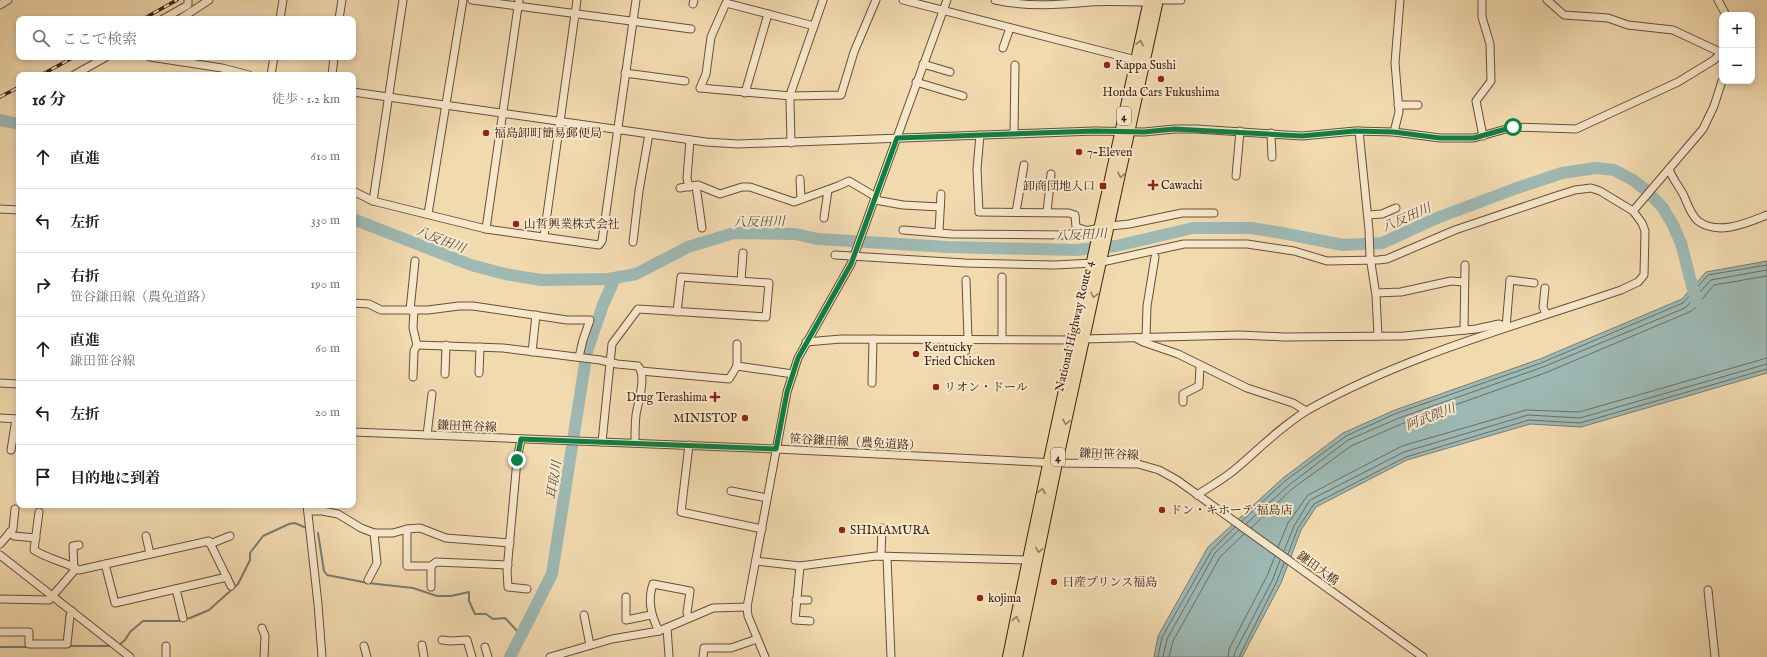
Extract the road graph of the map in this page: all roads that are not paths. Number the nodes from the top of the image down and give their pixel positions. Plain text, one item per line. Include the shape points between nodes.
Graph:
1 (8, 0) edge
2 (188, 0) edge
3 (209, 0) edge
4 (283, 0) edge
5 (342, 0) edge
6 (403, 0) edge
7 (463, 0) edge
8 (472, 0) edge
9 (577, 0) edge
10 (636, 0) edge
11 (823, 0) edge
12 (876, 0) edge
13 (903, 0) edge
14 (947, 0) edge
15 (995, 0) edge
16 (1181, 0) edge
17 (1400, 0) edge
18 (1482, 0) edge
19 (1547, 0) edge
20 (1718, 0) edge
21 (1153, 1) edge
22 (1017, 2) edge
23 (518, 3) edge
24 (0, 5) edge
25 (943, 11) junction
26 (1724, 12) edge
27 (575, 14) junction
28 (768, 14) junction
29 (168, 16) edge
30 (184, 16) edge
31 (280, 16) edge
32 (339, 16) edge
33 (633, 21) junction
34 (814, 26) junction
35 (1010, 28) junction
36 (691, 30) dead end
37 (1004, 48) dead end
38 (1719, 52) edge
39 (1719, 56) edge
40 (101, 60) edge
41 (170, 60) edge
42 (274, 60) edge
43 (334, 60) edge
44 (1136, 60) junction
45 (923, 64) junction
46 (1015, 65) dead end
47 (79, 72) edge
48 (237, 72) edge
49 (272, 72) edge
50 (332, 72) edge
51 (950, 72) dead end
52 (625, 73) junction
53 (685, 81) dead end
54 (916, 82) junction
55 (1721, 84) edge
56 (356, 92) edge
57 (745, 93) junction
58 (790, 96) junction
59 (963, 96) dead end
60 (390, 97) junction
61 (446, 104) junction
62 (1398, 105) junction
63 (1418, 105) dead end
64 (503, 113) junction
65 (560, 121) junction
66 (617, 129) junction
67 (1125, 131) junction
68 (1240, 131) junction
69 (1359, 131) junction
70 (1394, 132) junction
71 (1271, 133) junction
72 (649, 134) junction
73 (1014, 134) junction
74 (980, 135) junction
75 (1483, 136) junction
76 (897, 138) junction
77 (690, 140) junction
78 (790, 143) junction
79 (1272, 157) dead end
80 (1024, 165) dead end
81 (1668, 170) junction
82 (1051, 174) dead end
83 (1236, 176) dead end
84 (800, 179) dead end
85 (692, 186) junction
86 (680, 188) dead end
87 (828, 190) junction
88 (356, 192) edge
89 (941, 194) dead end
90 (875, 198) junction
91 (801, 200) junction
92 (373, 201) junction
93 (940, 207) junction
94 (1396, 208) dead end
95 (0, 209) edge
96 (16, 210) edge
97 (1633, 211) junction
98 (1016, 212) junction
99 (1047, 212) junction
100 (1214, 213) dead end
101 (428, 214) junction
102 (1368, 214) junction
103 (1767, 215) edge
104 (824, 218) dead end
105 (702, 228) dead end
106 (486, 229) junction
107 (1104, 229) junction
108 (903, 230) dead end
109 (1088, 231) junction
110 (939, 232) junction
111 (544, 236) junction
112 (633, 242) dead end
113 (743, 253) dead end
114 (835, 255) dead end
115 (854, 255) junction
116 (1155, 257) dead end
117 (1370, 259) junction
118 (1098, 260) junction
119 (415, 261) dead end
120 (1465, 265) dead end
121 (1002, 277) dead end
122 (966, 280) dead end
123 (741, 281) junction
124 (1464, 282) junction
125 (1534, 283) dead end
126 (1546, 288) dead end
127 (1376, 293) junction
128 (356, 303) edge
129 (412, 310) junction
130 (677, 312) junction
131 (1546, 314) junction
132 (536, 315) junction
133 (1506, 327) junction
134 (1464, 330) junction
135 (1378, 336) junction
136 (1136, 338) junction
137 (1146, 338) junction
138 (873, 339) junction
139 (968, 339) junction
140 (1002, 339) junction
141 (1080, 339) junction
142 (806, 342) junction
143 (737, 344) dead end
144 (417, 345) junction
145 (446, 345) junction
146 (480, 347) junction
147 (532, 352) junction
148 (580, 357) junction
149 (610, 363) junction
150 (737, 366) junction
151 (1200, 366) junction
152 (641, 371) junction
153 (479, 373) dead end
154 (445, 374) dead end
155 (793, 374) junction
156 (413, 377) dead end
157 (0, 383) edge
158 (872, 383) dead end
159 (16, 384) edge
160 (432, 394) dead end
161 (1183, 402) dead end
162 (1306, 411) junction
163 (0, 418) edge
164 (16, 419) edge
165 (16, 424) edge
166 (356, 432) edge
167 (427, 435) junction
168 (521, 439) junction
169 (580, 441) joint
170 (602, 442) junction
171 (636, 443) junction
172 (689, 445) junction
173 (776, 449) junction
174 (11, 450) dead end
175 (1052, 463) junction
176 (731, 491) dead end
177 (1199, 496) junction
178 (767, 498) junction
179 (307, 508) edge
180 (15, 510) dead end
181 (39, 512) dead end
182 (882, 528) dead end
183 (407, 529) junction
184 (762, 529) junction
185 (10, 532) junction
186 (374, 533) junction
187 (146, 536) dead end
188 (230, 536) dead end
189 (36, 538) junction
190 (510, 543) junction
191 (0, 544) edge
192 (210, 544) junction
193 (79, 545) dead end
194 (150, 554) junction
195 (0, 555) edge
196 (884, 557) junction
197 (756, 560) junction
198 (1028, 560) junction
199 (105, 564) junction
200 (508, 565) junction
201 (430, 566) junction
202 (800, 566) junction
203 (74, 567) junction
204 (226, 577) junction
205 (368, 580) dead end
206 (231, 586) dead end
207 (431, 587) dead end
208 (176, 589) junction
209 (527, 589) dead end
210 (1708, 590) dead end
211 (53, 597) junction
212 (626, 597) dead end
213 (0, 599) edge
214 (796, 600) junction
215 (808, 600) dead end
216 (747, 607) junction
217 (72, 612) junction
218 (584, 615) dead end
219 (651, 615) junction
220 (183, 618) dead end
221 (689, 618) junction
222 (810, 621) dead end
223 (262, 628) dead end
224 (667, 628) junction
225 (659, 631) junction
226 (0, 632) edge
227 (757, 639) junction
228 (442, 640) dead end
229 (422, 645) dead end
230 (590, 645) junction
231 (166, 646) dead end
232 (364, 646) dead end
233 (485, 647) dead end
234 (559, 656) edge
235 (669, 656) dead end
236 (130, 657) edge
237 (166, 657) edge
238 (264, 657) edge
239 (322, 657) edge
240 (367, 657) edge
241 (424, 657) edge
242 (472, 657) edge
243 (488, 657) edge
244 (550, 657) edge
245 (703, 657) edge
246 (765, 657) edge
247 (891, 657) edge
248 (1008, 657) edge
249 (1016, 657) edge
250 (1423, 657) edge
251 (1716, 657) edge

1 - 24 street
2 - 29 street via 188,5
3 - 30 street
4 - 31 street
5 - 32 street
6 - 60 street
7 - 61 street
8 - 23 street
9 - 27 street
10 - 33 street
11 - 34 street
12 - 58 street via 854,52 841,95
13 - 25 street
14 - 25 street
15 - 22 street
16 - 21 street
17 - 62 street via 1395,63
18 - 75 street via 1482,17 1490,44 1491,66 1491,81 1476,101
19 - 38 street via 1564,15 1608,18 1628,25 1673,30
20 - 26 street
21 - 22 street via 1090,2 1067,6 1039,6
44 -> 21 highway, National Highway Route 4 / 4
21 - 67 highway, National Highway Route 4 / 4
23 - 27 street
23 - 64 street
25 - 35 street
25 - 45 street
27 - 33 street
27 - 65 street
28 - 34 street
28 - 57 street
28 - 57 street via 726,3 711,37 706,74 700,88
33 - 36 street
33 - 52 street
34 - 58 street
35 - 37 street
35 - 44 street
39 - 75 street via 1678,82 1576,129 1513,127
40 - 47 street
41 - 48 street
42 - 49 street
43 - 50 street
44 - 67 highway, National Highway Route 4 / 4
45 - 51 street
45 - 54 street
46 - 73 street
52 - 53 street
52 - 66 street
54 - 59 street
54 - 76 street
55 - 81 street via 1703,129
56 - 60 street
57 - 58 street
58 - 78 street
60 - 61 street
60 - 92 street
61 - 64 street
61 - 101 street
62 - 63 street
62 - 70 street
64 - 65 street
64 - 106 street
65 - 66 street
65 - 111 street
66 - 72 street
66 - 111 street via 600,244
67 - 68 street
67 - 73 street
67 - 107 highway, National Highway Route 4 / 4
68 - 71 street
68 - 83 street
69 - 70 street
69 - 71 street via 1341,131 1317,136
69 - 102 street
70 - 75 street via 1440,138
71 - 79 street
72 - 77 street
72 - 112 street
73 - 74 street
74 - 76 street
74 - 98 street via 976,170 979,212
76 - 78 street
76 - 90 street
77 - 78 street via 738,144
77 - 85 street via 687,178
80 - 98 street
81 - 97 street
81 - 103 street via 1698,220 1711,226 1729,227
82 - 99 street
84 - 91 street
85 - 86 street
85 - 91 street via 703,186 720,194 750,187 794,202
85 - 105 street
87 - 90 street via 849,181
87 - 91 street
87 - 104 street
88 - 92 street
89 - 93 street
90 - 93 street via 903,206
90 - 115 street
92 - 101 street
93 - 110 street
94 - 102 street via 1382,214
95 - 96 street
97 - 117 street via 1600,191 1585,188 1455,230 1387,259
97 - 131 street via 1644,228 1644,275 1641,279 1621,290
98 - 99 street
99 - 109 street via 1075,215 1076,227
100 - 107 street via 1182,213
101 - 106 street
102 - 117 street
106 - 111 street
107 - 109 street
107 - 118 highway, National Highway Route 4 / 4
108 - 110 street
109 - 110 street via 1065,235
113 - 123 street
114 - 115 street
115 - 118 street via 1055,266
115 - 142 street
116 - 137 street via 1147,306
117 - 118 street via 1328,261 1294,251 1247,244 1184,244
117 - 127 street
118 - 141 highway, National Highway Route 4 / 4
119 - 129 street
120 - 124 street
121 - 140 street
122 - 139 street
123 - 130 street via 681,278
123 - 130 street via 769,283 766,317
124 - 127 street via 1451,281 1401,292
124 - 134 street
125 - 133 street via 1510,280
126 - 131 street via 1543,307
127 - 135 street
128 - 129 street via 369,304 381,310
129 - 132 street via 473,306
129 - 144 street
130 - 149 street via 638,309 612,344
131 - 133 street
132 - 147 street
132 - 148 street via 567,320 590,320
133 - 134 street via 1499,324
133 - 162 street via 1385,373
134 - 135 street
135 - 137 street via 1240,335
136 - 137 street
136 - 141 street
136 - 151 street via 1178,354
138 - 139 street
138 - 142 street
138 - 158 street
139 - 140 street
140 - 141 street
141 - 175 highway, National Highway Route 4 / 4
142 - 155 street
143 - 150 street
144 - 145 street
144 - 156 street via 414,351
145 - 146 street
145 - 154 street
146 - 147 street
146 - 153 street
147 - 148 street
148 - 149 street
149 - 152 street via 638,366
149 - 170 street
150 - 152 street via 729,378
150 - 155 street
151 - 161 street via 1199,386 1183,394
151 - 162 street via 1247,388 1293,403
152 - 171 street via 641,392 635,428
155 - 173 street
157 - 159 street
160 - 167 street
162 - 177 street
163 - 164 street
165 - 174 street
166 - 167 street, 鎌田笹谷線
167 - 168 street, 鎌田笹谷線
168 - 169 street, 鎌田笹谷線
168 - 190 street
169 - 170 street, 笹谷鎌田線（農免道路）
170 - 171 street, 笹谷鎌田線（農免道路）
171 - 172 street, 笹谷鎌田線（農免道路）
172 - 173 street, 笹谷鎌田線（農免道路）
172 - 184 street via 681,512
173 - 175 street, 笹谷鎌田線（農免道路）
173 - 178 street
175 - 177 street, 鎌田笹谷線 via 1149,467 1169,475
198 -> 175 highway, National Highway Route 4 / 4
175 -> 249 highway, National Highway Route 4 / 4
176 - 178 street
177 - 250 street, 鎌田大橋
178 - 184 street
179 - 186 street via 338,514
179 - 239 street
180 - 185 street via 13,529
181 - 189 street
182 - 196 street
183 - 186 street via 393,534
183 - 190 street via 420,528 446,538
183 - 201 street via 407,566
184 - 197 street
185 - 189 street via 14,536
185 - 191 street
186 - 205 street via 377,563
187 - 194 street
188 - 192 street
189 - 203 street via 34,550 46,558
190 - 200 street
192 - 194 street via 209,541
192 - 204 street
193 - 203 street via 74,546
194 - 199 street
195 - 211 street
196 - 198 street
196 - 202 street
196 - 247 street
197 - 202 street
197 - 216 street
248 -> 198 highway, National Highway Route 4 / 4
199 - 203 street via 79,570
199 - 208 street via 115,603
200 - 201 street via 436,562
200 - 209 street via 508,587
201 - 207 street
202 - 214 street
203 - 211 street via 74,571
204 - 206 street
204 - 208 street
208 - 220 street
210 - 251 street
211 - 213 street via 49,600
211 - 217 street
212 - 219 street via 626,620
214 - 215 street
214 - 222 street via 795,620
216 - 221 street via 713,608
216 - 227 street
217 - 226 street via 67,644 29,644 29,632
217 - 236 street
218 - 230 street
219 - 221 street via 650,591 653,584 690,591 686,613
219 - 225 street
221 - 224 street
223 - 238 street via 265,636
224 - 225 street
224 - 235 street
225 - 230 street
227 - 245 street via 731,648 704,648
227 - 246 street
228 - 242 street via 467,640
229 - 241 street
230 - 234 street
231 - 237 street
232 - 240 street
233 - 243 street
234 - 244 street

